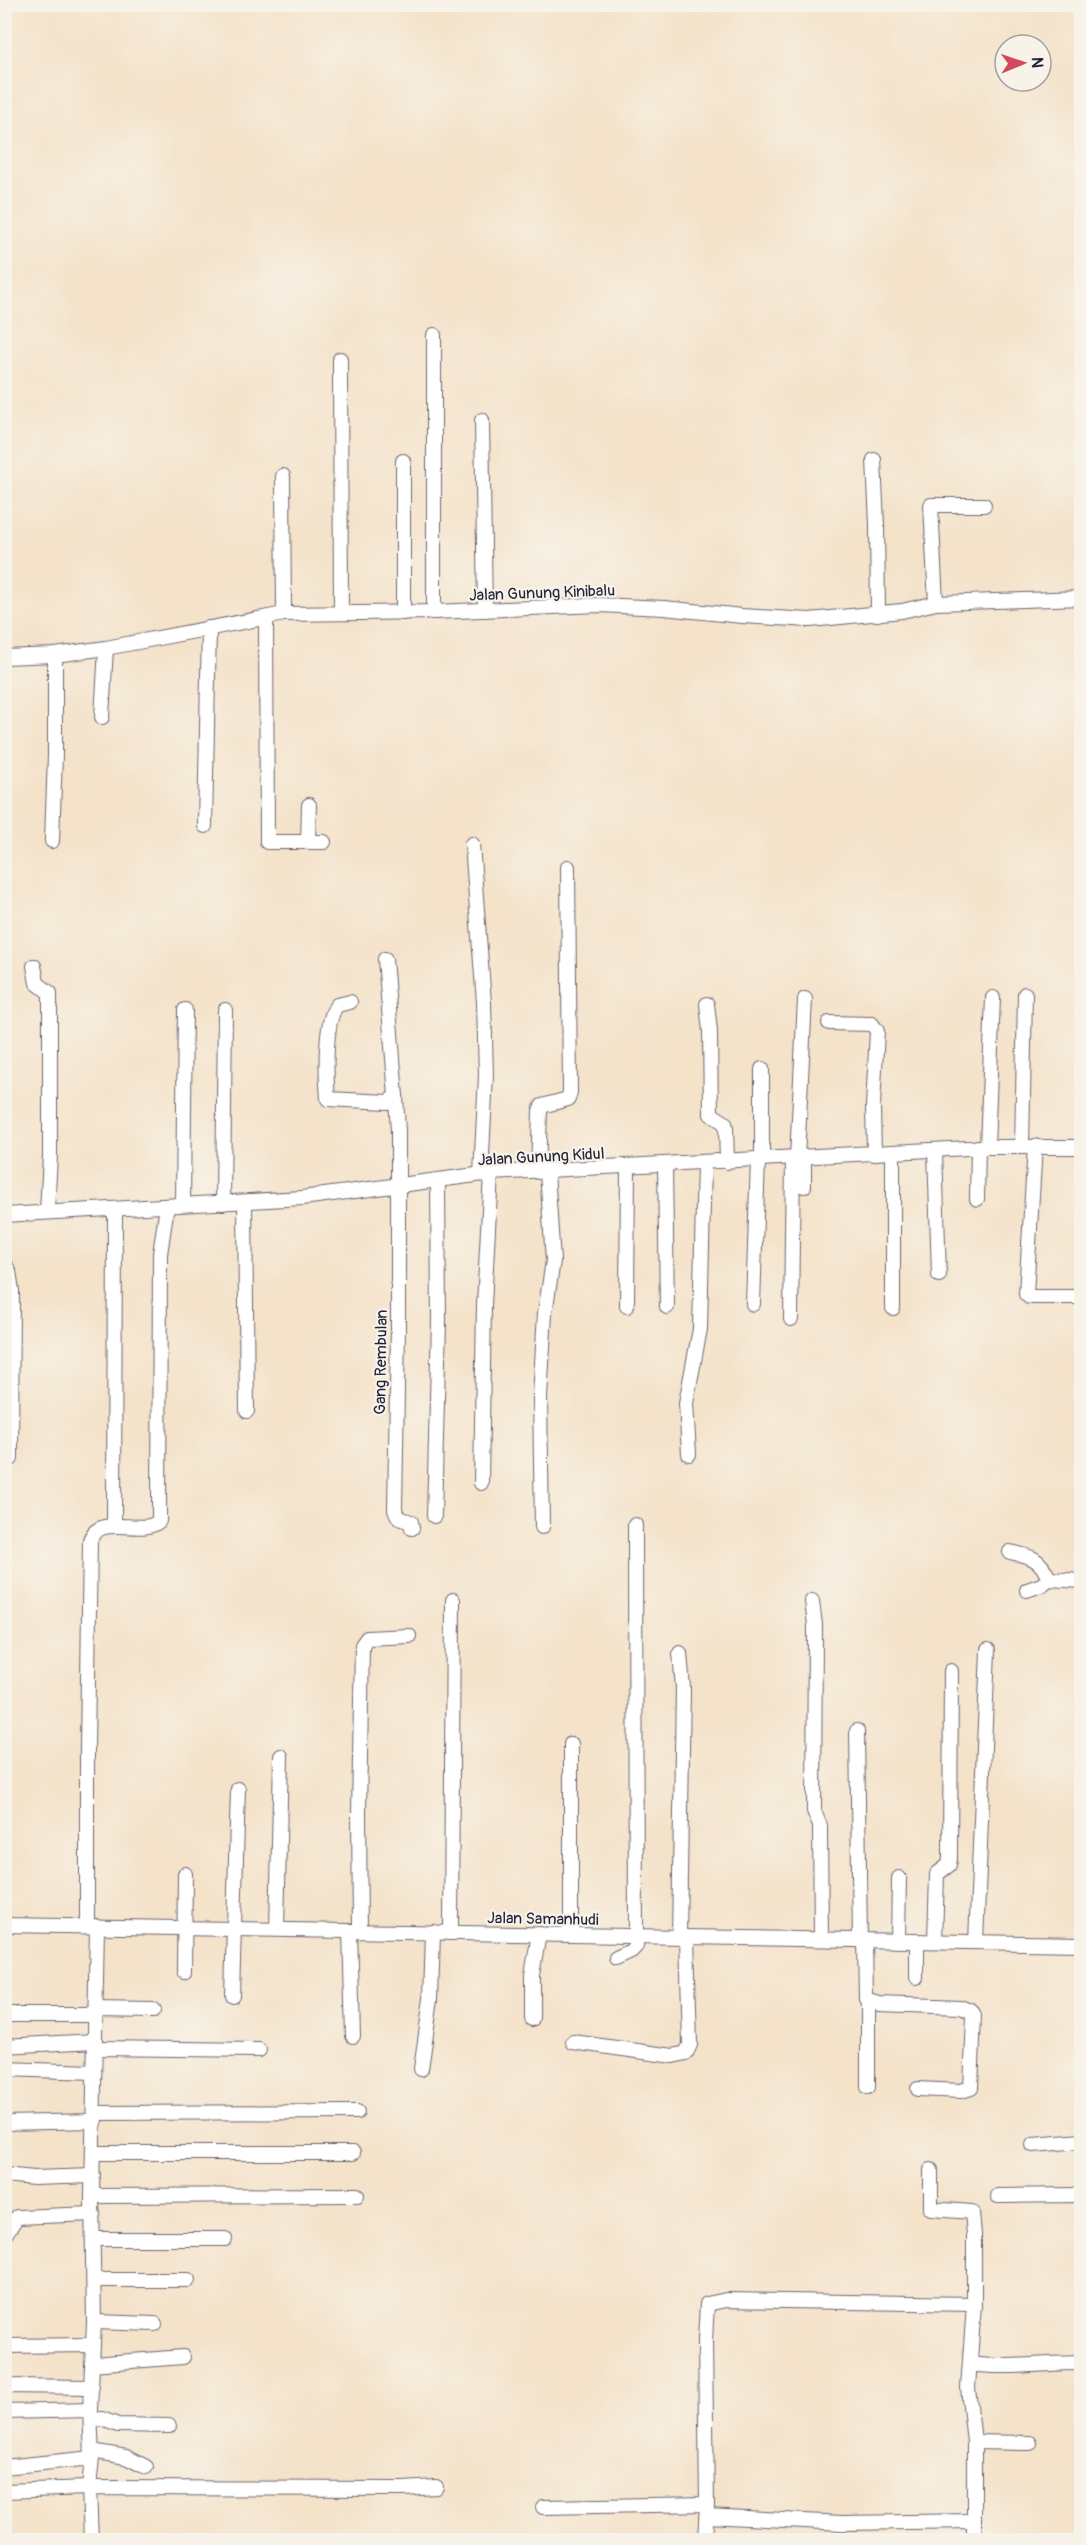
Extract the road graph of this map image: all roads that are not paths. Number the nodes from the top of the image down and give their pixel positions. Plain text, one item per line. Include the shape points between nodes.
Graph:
1 (434, 335) dead end
2 (340, 359) dead end
3 (482, 420) dead end
4 (874, 460) dead end
5 (404, 461) dead end
6 (283, 476) dead end
7 (984, 505) dead end
8 (1082, 598) edge
9 (936, 603) junction
10 (485, 610) junction
11 (434, 612) junction
12 (341, 613) junction
13 (403, 613) junction
14 (284, 614) junction
15 (878, 614) junction
16 (266, 618) junction
17 (209, 628) junction
18 (106, 648) junction
19 (55, 655) junction
20 (4, 657) edge
21 (102, 717) dead end
22 (309, 805) dead end
23 (206, 826) dead end
24 (52, 841) dead end
25 (309, 842) junction
26 (324, 842) dead end
27 (472, 844) dead end
28 (568, 867) dead end
29 (385, 959) dead end
30 (34, 966) dead end
31 (1025, 994) dead end
32 (993, 998) dead end
33 (805, 999) dead end
34 (350, 1002) dead end
35 (707, 1004) dead end
36 (185, 1010) dead end
37 (225, 1010) dead end
38 (829, 1023) dead end
39 (762, 1069) dead end
40 (396, 1096) junction
41 (1028, 1146) junction
42 (982, 1147) junction
43 (1082, 1147) edge
44 (935, 1150) junction
45 (893, 1152) junction
46 (874, 1154) junction
47 (798, 1158) junction
48 (760, 1159) junction
49 (704, 1162) junction
50 (727, 1162) junction
51 (665, 1164) junction
52 (628, 1167) junction
53 (543, 1172) junction
54 (486, 1174) junction
55 (438, 1181) junction
56 (804, 1186) dead end
57 (397, 1187) junction
58 (977, 1199) dead end
59 (245, 1202) junction
60 (223, 1203) junction
61 (183, 1204) junction
62 (166, 1206) junction
63 (115, 1210) junction
64 (47, 1212) junction
65 (4, 1215) edge
66 (4, 1263) edge
67 (939, 1275) dead end
68 (1082, 1297) edge
69 (753, 1304) dead end
70 (627, 1306) dead end
71 (667, 1307) dead end
72 (893, 1308) dead end
73 (791, 1319) dead end
74 (247, 1411) dead end
75 (689, 1454) dead end
76 (11, 1458) dead end
77 (481, 1483) dead end
78 (434, 1516) dead end
79 (635, 1525) dead end
80 (114, 1526) junction
81 (542, 1527) dead end
82 (412, 1528) dead end
83 (1010, 1552) dead end
84 (1049, 1579) junction
85 (1082, 1581) edge
86 (1026, 1590) dead end
87 (453, 1600) dead end
88 (812, 1601) dead end
89 (409, 1636) dead end
90 (988, 1650) dead end
91 (680, 1653) dead end
92 (951, 1671) dead end
93 (857, 1731) dead end
94 (572, 1744) dead end
95 (281, 1755) dead end
96 (238, 1789) dead end
97 (184, 1874) dead end
98 (899, 1878) dead end
99 (4, 1924) edge
100 (92, 1926) junction
101 (184, 1928) junction
102 (235, 1929) junction
103 (277, 1929) junction
104 (355, 1931) junction
105 (433, 1932) junction
106 (451, 1933) junction
107 (539, 1934) junction
108 (571, 1935) junction
109 (636, 1936) junction
110 (683, 1937) junction
111 (821, 1939) junction
112 (862, 1940) junction
113 (898, 1941) junction
114 (918, 1941) junction
115 (935, 1941) junction
116 (976, 1942) junction
117 (1082, 1944) edge
118 (616, 1958) dead end
119 (184, 1971) dead end
120 (916, 1978) dead end
121 (231, 1995) dead end
122 (868, 2001) junction
123 (153, 2011) dead end
124 (96, 2013) junction
125 (4, 2015) edge
126 (532, 2019) dead end
127 (352, 2036) dead end
128 (573, 2042) dead end
129 (95, 2045) junction
130 (4, 2046) edge
131 (258, 2050) dead end
132 (4, 2069) edge
133 (421, 2069) dead end
134 (94, 2072) junction
135 (868, 2087) dead end
136 (918, 2089) dead end
137 (357, 2112) dead end
138 (95, 2117) junction
139 (4, 2123) edge
140 (1082, 2141) edge
141 (1033, 2145) dead end
142 (93, 2153) junction
143 (352, 2153) dead end
144 (931, 2170) dead end
145 (4, 2175) edge
146 (93, 2176) junction
147 (1082, 2194) edge
148 (357, 2195) dead end
149 (92, 2196) junction
150 (998, 2196) dead end
151 (93, 2214) junction
152 (11, 2217) edge
153 (6, 2233) edge
154 (94, 2239) junction
155 (225, 2240) dead end
156 (94, 2280) junction
157 (188, 2280) dead end
158 (974, 2304) junction
159 (94, 2322) junction
160 (155, 2324) dead end
161 (92, 2345) junction
162 (4, 2346) edge
163 (183, 2357) dead end
164 (1082, 2362) edge
165 (92, 2364) junction
166 (970, 2364) junction
167 (4, 2386) edge
168 (92, 2387) junction
169 (4, 2412) edge
170 (91, 2415) junction
171 (169, 2426) dead end
172 (974, 2442) junction
173 (1030, 2443) dead end
174 (92, 2454) junction
175 (4, 2466) edge
176 (146, 2467) dead end
177 (436, 2487) dead end
178 (89, 2488) junction
179 (4, 2491) edge
180 (543, 2507) dead end
181 (707, 2510) junction
182 (974, 2522) junction
183 (91, 2541) edge
184 (705, 2541) edge
185 (974, 2541) edge

1 - 11 street
2 - 12 street
3 - 10 street
4 - 15 street
5 - 13 street
6 - 14 street
7 - 9 street via 931,505
8 - 9 street, Jalan Gunung Kinibalu
9 - 15 street, Jalan Gunung Kinibalu
10 - 11 street, Jalan Gunung Kinibalu
10 - 15 street, Jalan Gunung Kinibalu via 599,605 810,620
11 - 13 street, Jalan Gunung Kinibalu
12 - 13 street, Jalan Gunung Kinibalu
12 - 14 street, Jalan Gunung Kinibalu
14 - 16 street, Jalan Gunung Kinibalu
16 - 17 street, Jalan Gunung Kinibalu
16 - 25 street via 267,842
17 - 18 street, Jalan Gunung Kinibalu
17 - 23 street
18 - 19 street, Jalan Gunung Kinibalu
18 - 21 street
19 - 20 street, Jalan Gunung Kinibalu
19 - 24 street
22 - 25 street
25 - 26 street
27 - 54 street via 484,1003
28 - 53 street via 570,1092 568,1099 542,1106
29 - 40 street, Gang Rembulan
30 - 64 street via 37,982 50,993
31 - 41 street
32 - 42 street
33 - 47 street
34 - 40 street via 337,1005 332,1011 328,1099 388,1102
35 - 50 street via 711,1114 726,1128
36 - 61 street
37 - 60 street
38 - 46 street via 872,1024 877,1031
39 - 48 street
40 - 57 street, Gang Rembulan
41 - 42 street, Jalan Gunung Kidul
41 - 43 street, Jalan Gunung Kidul
41 - 68 street via 1026,1294
42 - 44 street, Jalan Gunung Kidul
42 - 58 street
44 - 45 street, Jalan Gunung Kidul
44 - 67 street
45 - 46 street, Jalan Gunung Kidul
45 - 72 street
46 - 47 street, Jalan Gunung Kidul
47 - 48 street, Jalan Gunung Kidul
47 - 56 street
47 - 73 street
48 - 50 street, Jalan Gunung Kidul
48 - 69 street
49 - 50 street, Jalan Gunung Kidul
49 - 51 street, Jalan Gunung Kidul
49 - 75 street via 700,1329 686,1403
51 - 52 street, Jalan Gunung Kidul
51 - 71 street
52 - 53 street, Jalan Gunung Kidul
52 - 70 street
53 - 54 street, Jalan Gunung Kidul
53 - 81 street via 553,1261 545,1313 540,1397
54 - 55 street, Jalan Gunung Kidul
54 - 77 street
55 - 57 street, Jalan Gunung Kidul
55 - 78 street
57 - 59 street, Jalan Gunung Kidul
57 - 82 street, Gang Rembulan via 395,1510 399,1518 411,1522
59 - 60 street, Jalan Gunung Kidul
59 - 74 street
60 - 61 street, Jalan Gunung Kidul
61 - 62 street, Jalan Gunung Kidul
62 - 63 street, Jalan Gunung Kidul
62 - 80 street via 160,1254 160,1515 157,1524
63 - 64 street, Jalan Gunung Kidul
63 - 80 street
64 - 65 street, Jalan Gunung Kidul
66 - 76 street via 12,1291
79 - 109 street
80 - 100 street via 95,1531 90,1546
83 - 84 street via 1033,1556
84 - 85 street
84 - 86 street
87 - 106 street
88 - 111 street via 814,1811 820,1826
89 - 104 street via 367,1638 362,1646
90 - 116 street
91 - 110 street
92 - 115 street via 950,1858 949,1865 937,1875
93 - 112 street
94 - 108 street
95 - 103 street
96 - 102 street
97 - 101 street
98 - 113 street
99 - 100 street, Jalan Samanhudi
100 - 101 street, Jalan Samanhudi
100 - 124 street
101 - 102 street, Jalan Samanhudi
101 - 119 street
102 - 103 street, Jalan Samanhudi
102 - 121 street
103 - 104 street, Jalan Samanhudi
104 - 105 street, Jalan Samanhudi
104 - 127 street
105 - 106 street, Jalan Samanhudi
105 - 133 street via 431,1999
106 - 107 street, Jalan Samanhudi
107 - 108 street, Jalan Samanhudi
107 - 126 street via 532,1975
108 - 109 street, Jalan Samanhudi
109 - 110 street, Jalan Samanhudi
109 - 118 street via 635,1949
110 - 111 street, Jalan Samanhudi
110 - 128 street via 690,2045 686,2053 664,2055
111 - 112 street, Jalan Samanhudi
112 - 113 street, Jalan Samanhudi
112 - 122 street
113 - 114 street, Jalan Samanhudi
114 - 115 street, Jalan Samanhudi
114 - 120 street
115 - 116 street, Jalan Samanhudi
116 - 117 street, Jalan Samanhudi
122 - 135 street
122 - 136 street via 962,2007 971,2011 971,2088
123 - 124 street
124 - 125 street
124 - 129 street
129 - 130 street
129 - 131 street
129 - 134 street
132 - 134 street
134 - 138 street
137 - 138 street
138 - 139 street
138 - 142 street
140 - 141 street
142 - 143 street
142 - 146 street
144 - 158 street via 931,2210 972,2212
145 - 146 street
146 - 149 street
147 - 150 street
148 - 149 street
149 - 151 street
151 - 152 street
151 - 154 street
152 - 153 street
154 - 155 street
154 - 156 street
156 - 157 street
156 - 159 street
158 - 166 street
158 - 181 street via 726,2300 707,2304
159 - 160 street
159 - 161 street
161 - 162 street
161 - 165 street
163 - 165 street
164 - 166 street via 997,2368
165 - 168 street
166 - 172 street via 968,2388
167 - 168 street
168 - 170 street
169 - 170 street
170 - 171 street via 118,2425
170 - 174 street
172 - 173 street
172 - 182 street
174 - 175 street
174 - 176 street via 126,2457
174 - 178 street
177 - 178 street
178 - 179 street
178 - 183 street
180 - 181 street
181 - 182 street via 833,2523
181 - 184 street
182 - 185 street

